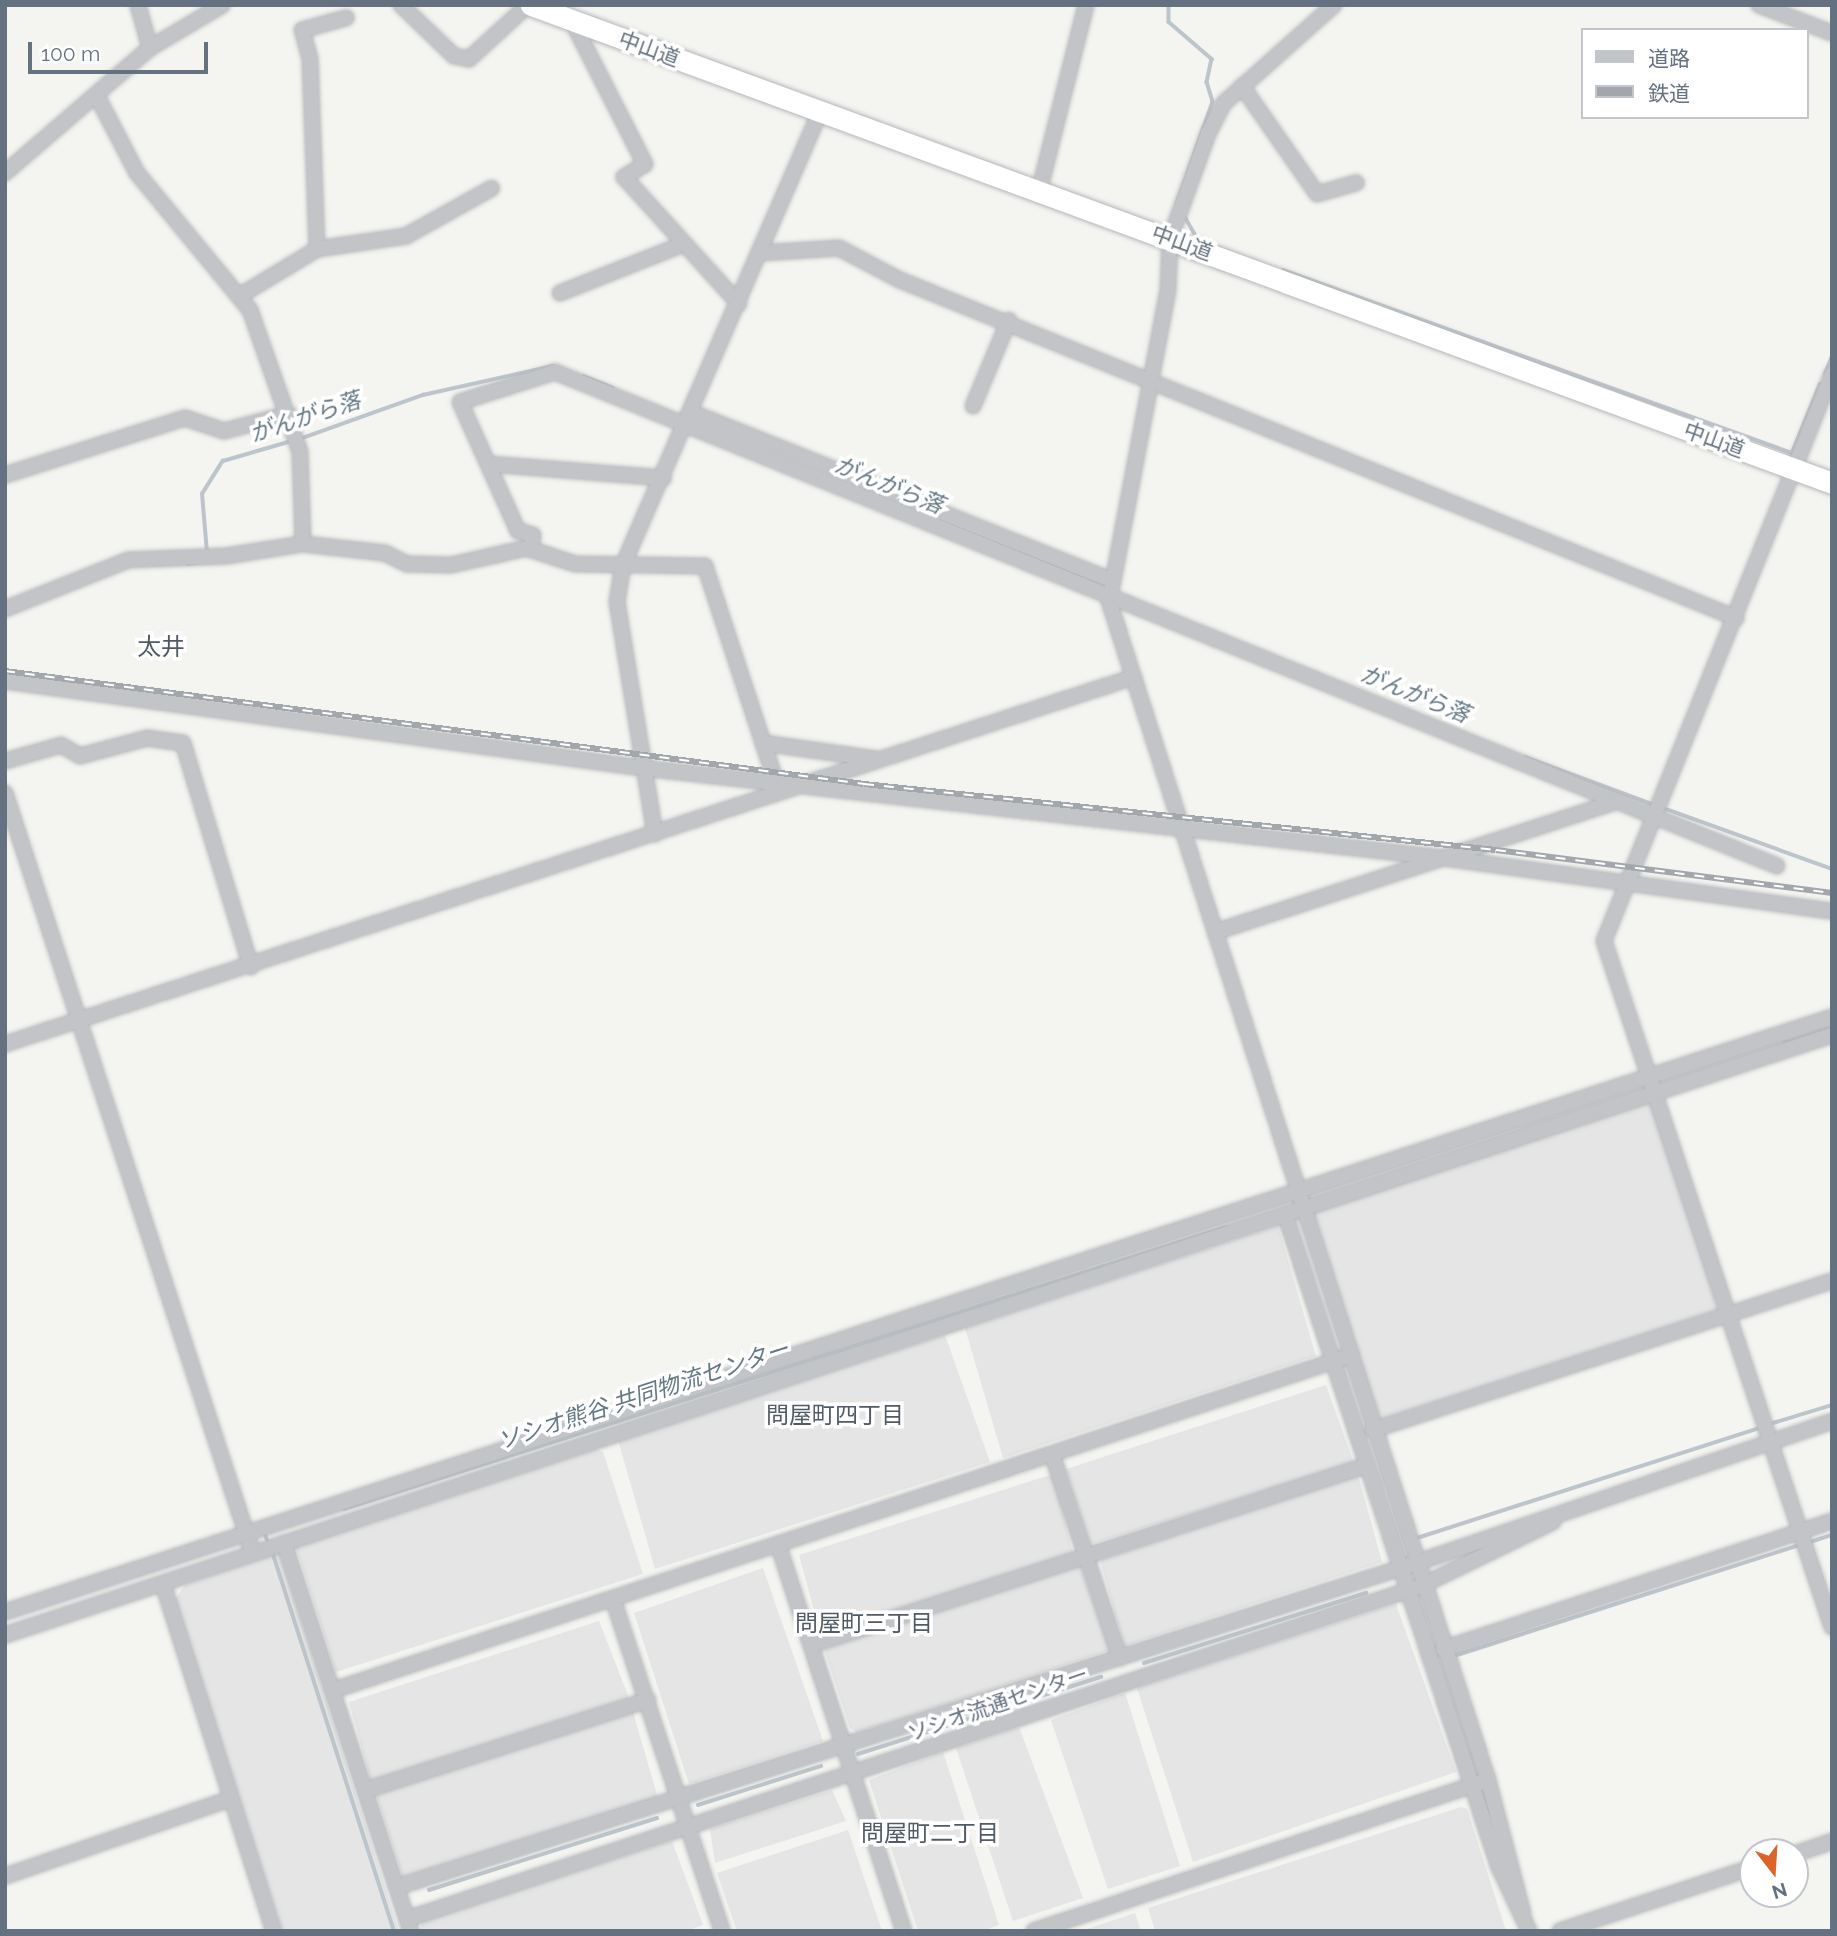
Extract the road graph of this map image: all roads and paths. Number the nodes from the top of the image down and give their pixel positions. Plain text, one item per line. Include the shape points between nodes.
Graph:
1 (138, 5) edge
2 (222, 5) edge
3 (401, 5) edge
4 (530, 5) edge
5 (1086, 5) edge
6 (1334, 5) edge
7 (1759, 5) edge
8 (346, 18) dead end
9 (572, 20) junction
10 (1832, 33) edge
11 (150, 48) junction
12 (1242, 86) junction
13 (98, 98) junction
14 (820, 112) junction
15 (5, 173) edge
16 (1356, 183) dead end
17 (492, 188) dead end
18 (1039, 192) junction
19 (1170, 239) junction
20 (684, 244) junction
21 (317, 249) junction
22 (760, 253) junction
23 (560, 293) dead end
24 (241, 295) junction
25 (739, 304) junction
26 (1009, 320) junction
27 (1832, 374) edge
28 (1149, 377) junction
29 (973, 406) dead end
30 (289, 414) junction
31 (690, 419) junction
32 (489, 464) junction
33 (1794, 470) junction
34 (5, 475) edge
35 (663, 478) junction
36 (1832, 484) edge
37 (303, 544) junction
38 (531, 550) junction
39 (623, 565) junction
40 (1113, 581) junction
41 (1109, 601) junction
42 (5, 609) edge
43 (1736, 618) junction
44 (1134, 677) junction
45 (5, 681) edge
46 (763, 743) junction
47 (880, 760) junction
48 (5, 761) edge
49 (643, 768) junction
50 (805, 785) junction
51 (777, 787) junction
52 (5, 793) edge
53 (1615, 802) junction
54 (1655, 816) junction
55 (1183, 830) junction
56 (655, 834) junction
57 (1444, 858) junction
58 (1777, 866) dead end
59 (1626, 885) junction
60 (1832, 911) edge
61 (1215, 932) junction
62 (251, 967) junction
63 (1832, 1017) edge
64 (80, 1020) junction
65 (1832, 1035) edge
66 (5, 1044) edge
67 (1651, 1076) junction
68 (1656, 1094) junction
69 (1299, 1191) junction
70 (1304, 1211) junction
71 (1286, 1217) junction
72 (1832, 1281) edge
73 (1725, 1315) junction
74 (1349, 1356) junction
75 (1334, 1362) junction
76 (1832, 1421) edge
77 (1373, 1430) junction
78 (1769, 1437) junction
79 (1052, 1454) junction
80 (1368, 1465) junction
81 (1591, 1501) junction
82 (1832, 1521) edge
83 (1801, 1534) junction
84 (249, 1542) junction
85 (284, 1543) junction
86 (778, 1544) junction
87 (1086, 1556) junction
88 (1408, 1565) junction
89 (163, 1584) junction
90 (1415, 1588) junction
91 (613, 1598) junction
92 (5, 1612) edge
93 (1832, 1627) edge
94 (5, 1635) edge
95 (811, 1646) junction
96 (1443, 1649) junction
97 (1119, 1658) junction
98 (334, 1690) junction
99 (648, 1700) junction
100 (844, 1745) junction
101 (854, 1775) junction
102 (1488, 1780) junction
103 (1473, 1785) junction
104 (366, 1790) junction
105 (681, 1797) junction
106 (230, 1799) junction
107 (690, 1825) junction
108 (1832, 1841) edge
109 (1809, 1848) edge
110 (1739, 1872) edge
111 (5, 1876) edge
112 (397, 1887) junction
113 (1522, 1913) junction
114 (409, 1925) edge
115 (274, 1931) edge
116 (722, 1931) edge
117 (904, 1931) edge
118 (1034, 1931) edge
119 (1529, 1931) edge
120 (1560, 1931) edge

1 - 11 street
2 - 11 street
3 - 4 street via 454,55 469,59
4 - 9 highway, 中山道
5 - 18 street
6 - 12 street
7 - 10 street
8 - 21 street via 302,30 310,60
9 - 14 highway, 中山道
9 - 20 street via 645,164 624,177
11 - 13 street
12 - 16 street via 1317,194
12 - 19 street via 1224,103 1208,134
13 - 15 street
13 - 24 street via 137,173
14 - 18 highway, 中山道
14 - 22 street
17 - 21 street via 406,236
18 - 19 highway, 中山道
19 - 28 street via 1168,289
19 - 33 highway, 中山道
20 - 23 street
20 - 25 street
21 - 24 street
22 - 25 street
22 - 26 street via 839,247 900,281
24 - 30 street
25 - 31 street
26 - 28 street
26 - 29 street
27 - 33 street
28 - 40 street
28 - 43 street
30 - 34 street via 224,431 185,418
30 - 37 street via 300,452
31 - 32 street via 545,372 460,402
31 - 35 street
31 - 40 street
31 - 41 street
32 - 35 street
32 - 38 street via 518,531 533,535
33 - 36 highway, 中山道
33 - 43 street
35 - 39 street
37 - 38 street via 385,553 407,564 451,565
37 - 42 street via 226,556 128,560
38 - 39 street via 575,564
39 - 46 street via 705,566
39 - 49 street via 617,602
40 - 41 street
41 - 44 street
41 - 53 street
43 - 54 street
44 - 47 street
44 - 55 street
45 - 49 street
46 - 47 street
46 - 51 street
47 - 50 street
48 - 62 street via 61,745 80,756 146,738 183,743
49 - 51 street
49 - 56 street
50 - 51 street
50 - 55 street
51 - 56 street
52 - 64 street
53 - 54 street
53 - 57 street
54 - 58 street
54 - 59 street
55 - 57 street
55 - 61 street
56 - 62 street
57 - 59 street
57 - 61 street
59 - 60 street
59 - 67 street via 1604,941
61 - 69 street
62 - 64 street
63 - 67 street
64 - 66 street
64 - 84 street
65 - 68 street
67 - 68 street
67 - 69 street
68 - 70 street
68 - 73 street
69 - 70 street
69 - 84 street
70 - 71 street
70 - 74 street
71 - 75 street
71 - 85 street
72 - 73 street
73 - 77 street
73 - 78 street
74 - 75 street
74 - 77 street
75 - 79 street
75 - 80 street
76 - 78 street
77 - 88 street
78 - 81 street
78 - 83 street
79 - 86 street
79 - 87 street
80 - 87 street
80 - 88 street
81 - 88 street
81 - 90 street, ソシオ流通センター
82 - 83 street
83 - 93 street
83 - 96 street
84 - 85 street
84 - 89 street
84 - 92 street
85 - 98 street
86 - 91 street
86 - 95 street
87 - 95 street
87 - 97 street
88 - 90 street
88 - 97 street
89 - 94 street
89 - 106 street
90 - 96 street
90 - 101 street, ソシオ流通センター
90 - 103 street
91 - 98 street
91 - 99 street
95 - 100 street
96 - 102 street
97 - 100 street
98 - 104 street
99 - 104 street
99 - 105 street
100 - 101 street
100 - 105 street
101 - 107 street, ソシオ流通センター
101 - 117 street
102 - 103 street
102 - 113 street
103 - 113 street via 1498,1865
103 - 118 street
104 - 112 street
105 - 107 street
105 - 112 street
106 - 111 street
106 - 115 street
107 - 114 street, ソシオ流通センター
107 - 116 street
108 - 109 street
110 - 120 street
112 - 114 street
113 - 119 street

